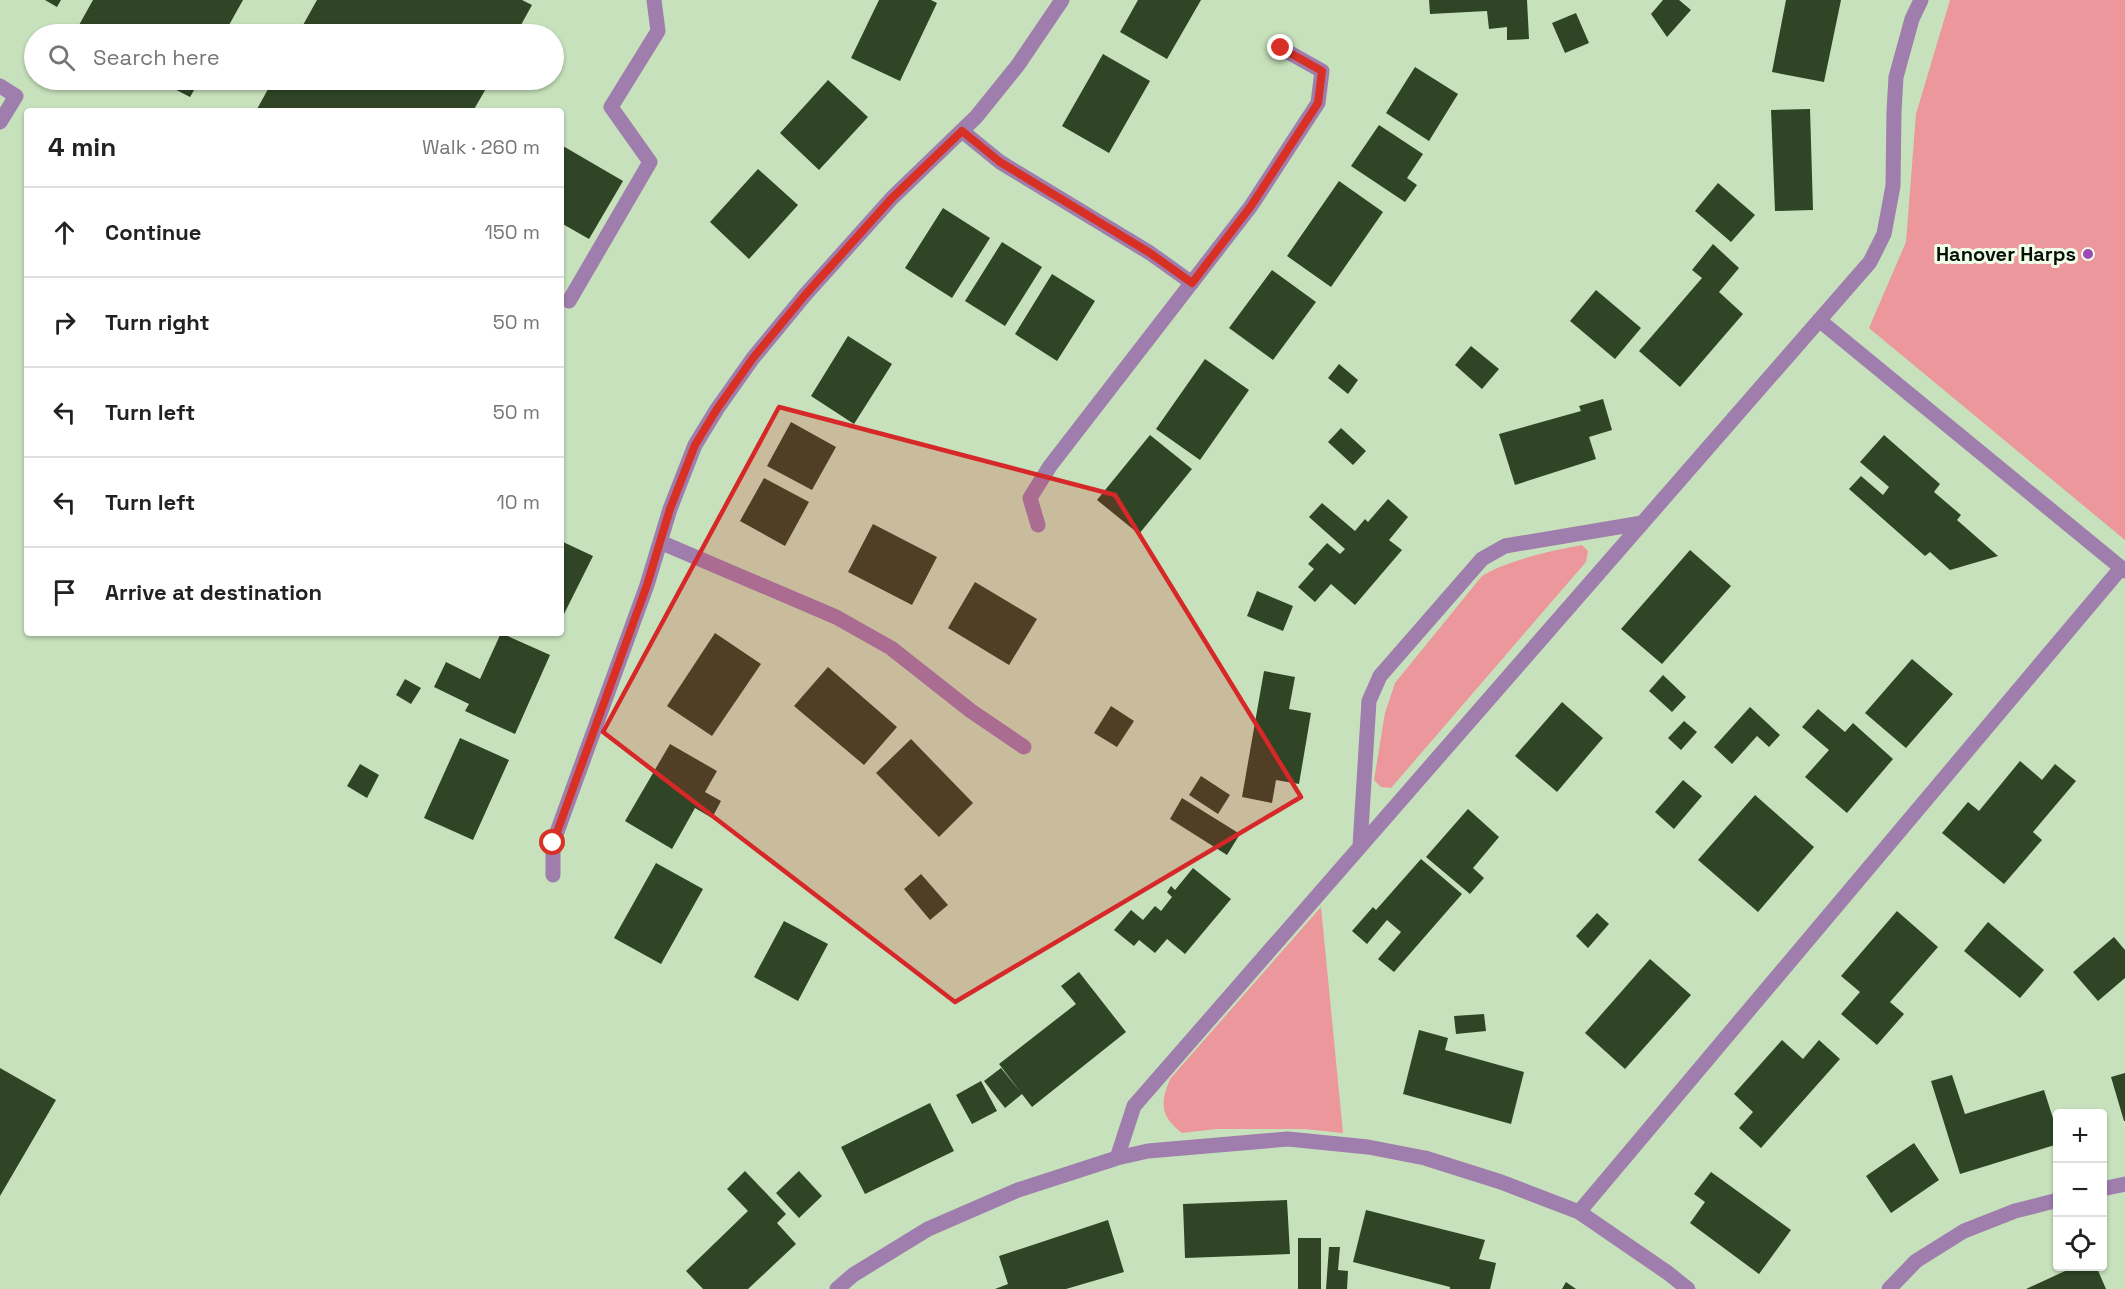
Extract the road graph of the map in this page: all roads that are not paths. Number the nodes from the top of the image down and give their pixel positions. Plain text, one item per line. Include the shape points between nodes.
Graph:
1 (654, 0) edge
2 (1062, 0) edge
3 (1921, 0) edge
4 (1281, 48) dead end
5 (0, 86) edge
6 (0, 122) edge
7 (962, 131) junction
8 (1192, 283) junction
9 (569, 301) dead end
10 (1819, 320) junction
11 (1642, 523) junction
12 (1038, 525) dead end
13 (660, 542) junction
14 (2123, 570) edge
15 (1024, 747) dead end
16 (1360, 846) junction
17 (553, 875) dead end
18 (1117, 1158) junction
19 (2125, 1184) edge
20 (2107, 1188) edge
21 (2053, 1201) edge
22 (1579, 1212) junction
23 (837, 1289) edge
24 (1688, 1289) edge
25 (1889, 1289) edge

1 - 9 street via 658,31 611,108 650,162
2 - 7 street via 1018,65
3 - 10 street via 1896,77 1893,186 1884,234 1870,262
4 - 8 street via 1322,71 1318,103 1251,206
5 - 6 street via 16,96
7 - 8 street via 1000,162
7 - 13 street via 892,198 753,358 695,445
8 - 12 street via 1050,466 1030,498
10 - 11 street
10 - 14 street
11 - 16 street
11 - 16 street via 1505,546 1474,568 1380,676 1369,701
13 - 15 street via 836,617 891,648
13 - 17 street via 553,843
14 - 22 street
16 - 18 street via 1134,1106
18 - 22 street via 1148,1150 1288,1139 1368,1147 1425,1158 1490,1178
18 - 23 street via 1018,1190 928,1228 852,1275
19 - 20 street
21 - 25 street via 1965,1231 1916,1261
22 - 24 street

